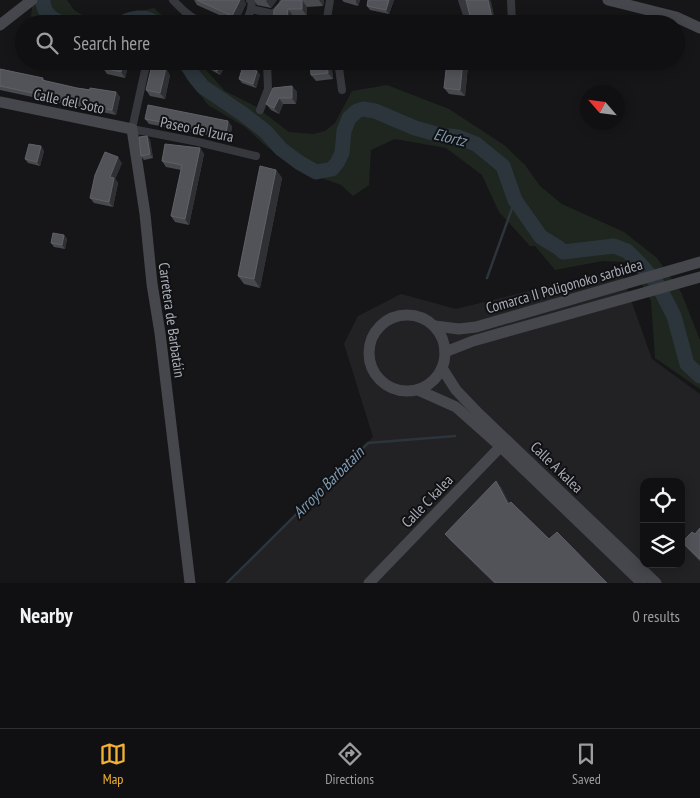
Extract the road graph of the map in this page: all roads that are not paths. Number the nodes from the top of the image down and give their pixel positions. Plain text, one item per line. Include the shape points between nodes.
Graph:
1 (173, 0) edge
2 (250, 0) edge
3 (284, 0) edge
4 (330, 0) edge
5 (462, 0) edge
6 (511, 0) edge
7 (608, 0) edge
8 (31, 1) edge
9 (251, 9) junction
10 (190, 15) edge
11 (249, 15) edge
12 (328, 15) edge
13 (467, 15) edge
14 (512, 15) edge
15 (668, 15) edge
16 (685, 21) edge
17 (0, 25) edge
18 (700, 28) edge
19 (145, 70) edge
20 (267, 70) edge
21 (339, 70) edge
22 (342, 90) dead end
23 (0, 102) edge
24 (260, 110) dead end
25 (132, 129) junction
26 (256, 156) dead end
27 (700, 262) edge
28 (700, 276) edge
29 (435, 326) junction
30 (445, 352) junction
31 (442, 368) junction
32 (418, 390) junction
33 (504, 444) junction
34 (190, 583) edge
35 (369, 583) edge
36 (642, 583) edge
37 (656, 583) edge

1 - 10 street
2 - 9 street
3 - 9 street via 272,14
4 - 12 street
5 - 13 street
6 - 14 street
7 - 15 street
8 - 17 street
9 - 11 street
16 - 18 street
19 - 25 street, Carretera de Barbatáin
20 - 24 street via 268,89
21 - 22 street
23 - 25 street, Calle del Soto
25 - 26 street, Paseo de Izura
25 - 34 street, Carretera de Barbatáin
27 - 29 street, Comarca II Poligonoko sarbidea via 476,327
28 - 30 street, Comarca II Poligonoko sarbidea via 473,341
29 - 30 street via 444,342
29 - 32 street via 413,315 400,316 379,327 370,344 370,362 383,383 405,392
30 - 31 street
31 - 32 street via 432,382
31 - 33 street, Calle A kalea via 456,390
32 - 33 street, Calle A kalea via 456,407
33 - 35 street, Calle C kalea
33 - 36 street, Calle A kalea
33 - 37 street, Calle A kalea

